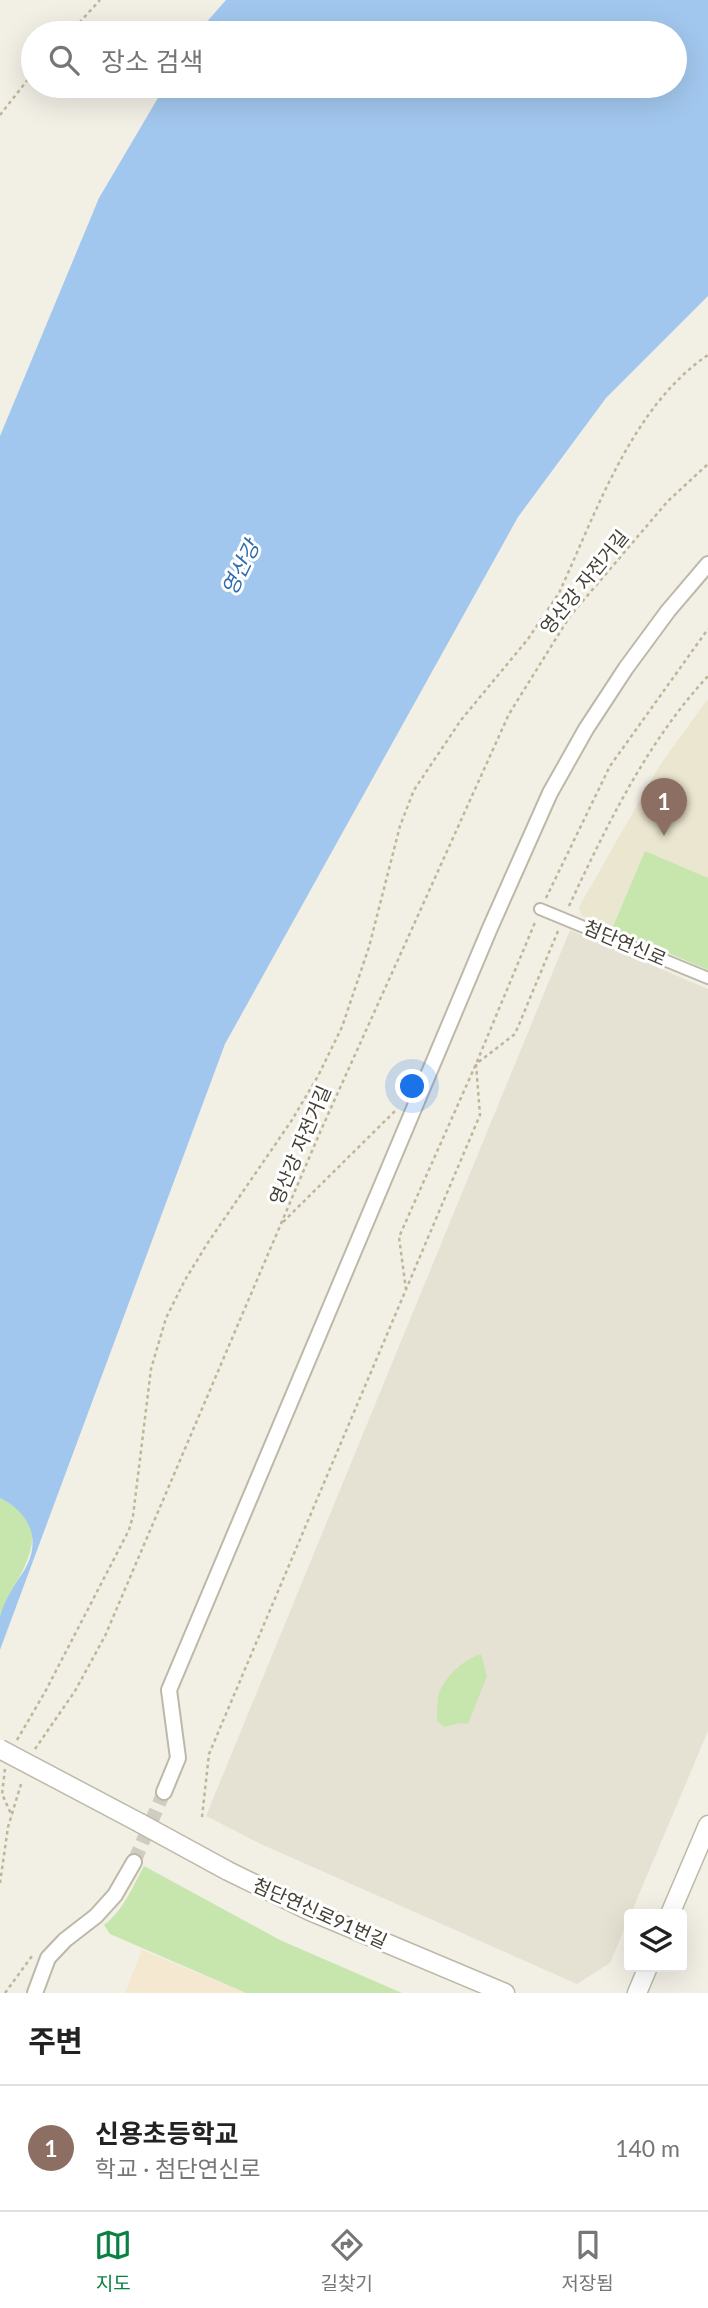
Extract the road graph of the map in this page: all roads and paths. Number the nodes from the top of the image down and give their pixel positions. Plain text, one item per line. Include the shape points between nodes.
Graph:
1 (100, 0) edge
2 (81, 21) edge
3 (21, 88) edge
4 (0, 115) edge
5 (708, 355) edge
6 (708, 464) edge
7 (708, 564) edge
8 (708, 629) edge
9 (708, 676) edge
10 (540, 909) junction
11 (564, 917) junction
12 (708, 978) edge
13 (477, 1064) junction
14 (398, 1108) dead end
15 (281, 1224) junction
16 (406, 1292) junction
17 (7, 1752) edge
18 (31, 1756) dead end
19 (23, 1777) dead end
20 (164, 1792) tunnel mouth
21 (12, 1816) junction
22 (202, 1817) dead end
23 (708, 1825) edge
24 (134, 1862) tunnel mouth
25 (0, 1884) edge
26 (672, 1909) edge
27 (646, 1972) edge
28 (35, 1993) edge
29 (505, 1993) edge
30 (637, 1993) edge

1 - 2 path
3 - 4 path
5 - 17 path via 643,424 611,477 554,601 461,720 414,790 342,1027 292,1120 203,1251 166,1318 151,1369 129,1530 38,1705
6 - 15 path, 영산강 자전거길 via 668,501 570,616 509,713
7 - 20 street via 668,611 586,729 550,793 495,916 169,1690 178,1758
8 - 10 path via 610,766
9 - 11 path via 644,759
10 - 11 street, 첨단연신로
10 - 13 path
11 - 12 street, 첨단연신로
11 - 13 path via 514,1034
13 - 16 path via 481,1115
13 - 16 path via 399,1237
14 - 15 path
15 - 18 path, 영산강 자전거길 via 95,1657
16 - 22 path via 209,1754
17 - 21 path via 2,1794
17 - 29 street, 첨단연신로91번길, bridge via 310,1911
19 - 21 path
21 - 25 path
23 - 26 street
24 - 28 street via 116,1895 48,1958
27 - 30 street

